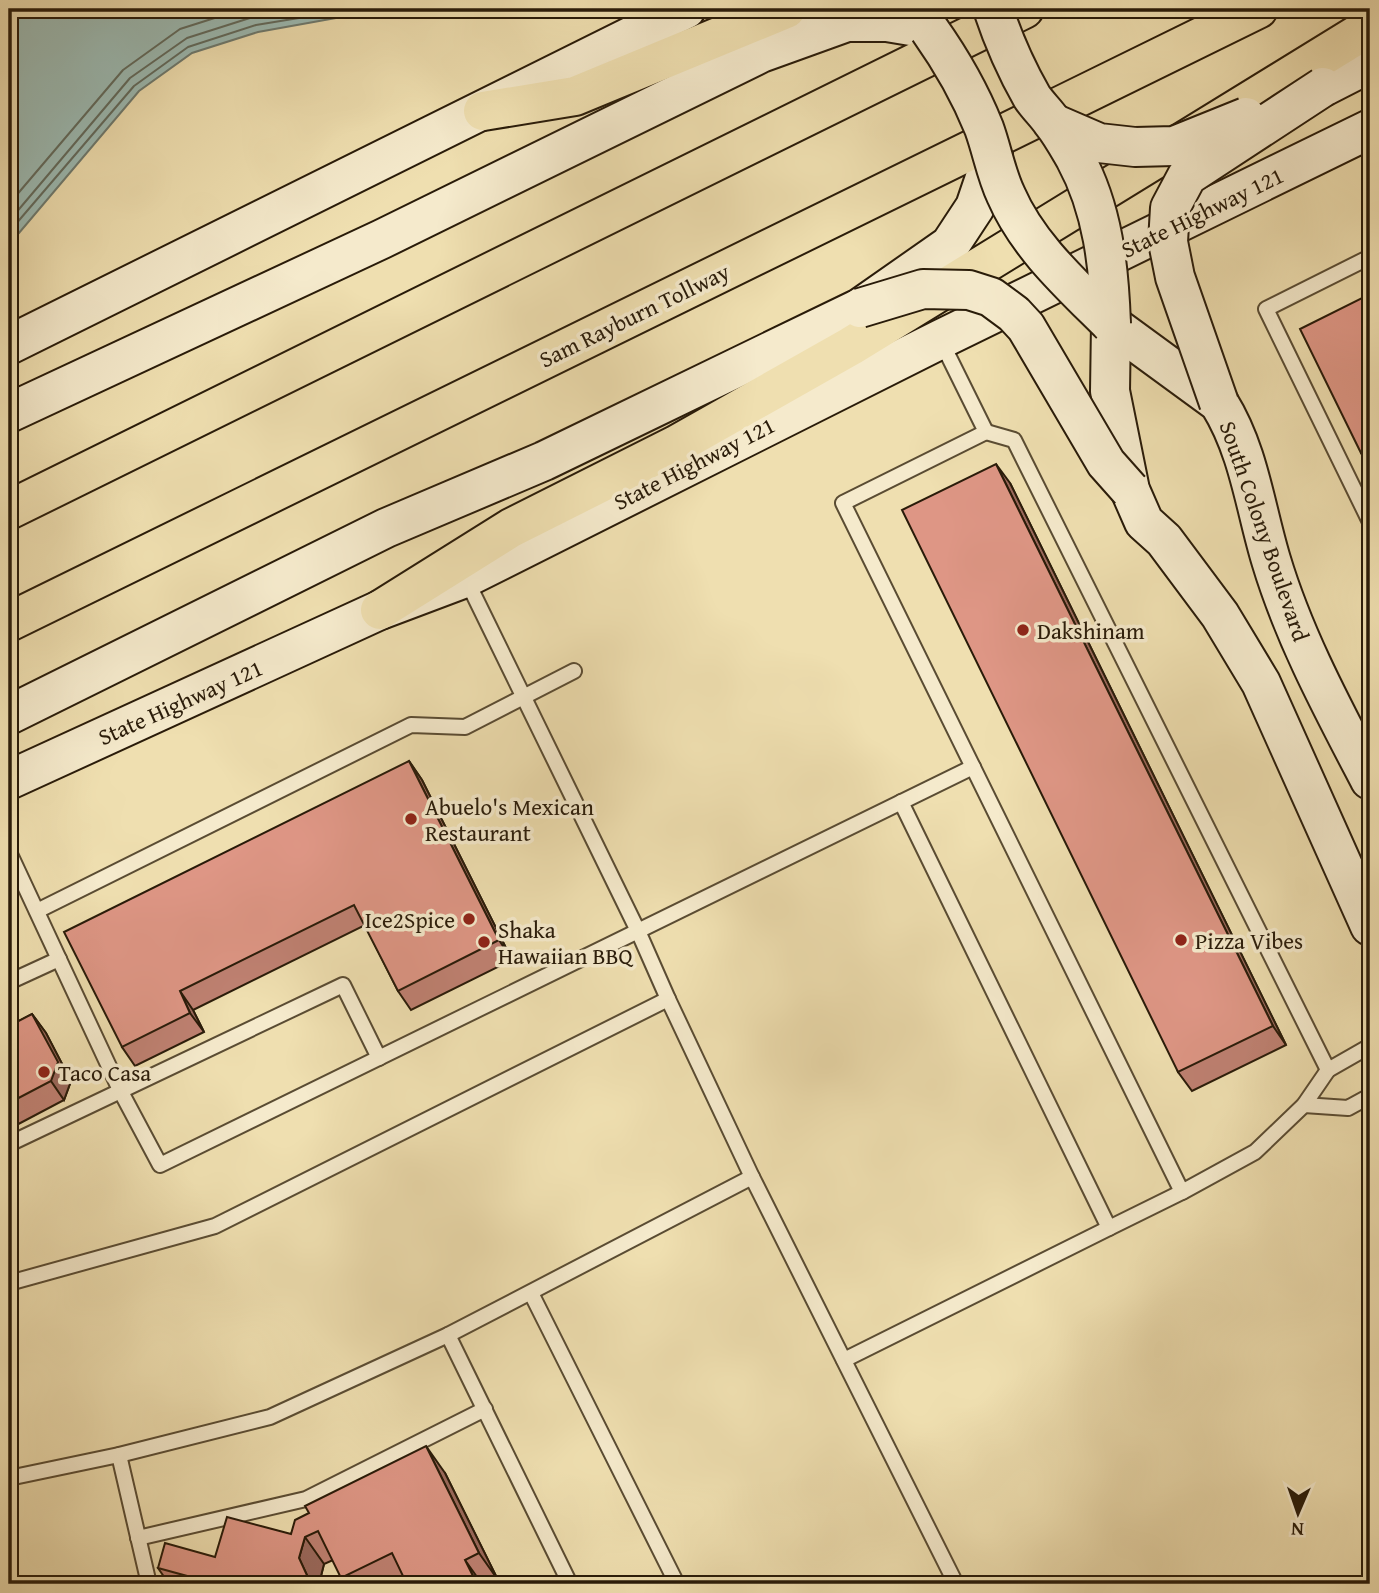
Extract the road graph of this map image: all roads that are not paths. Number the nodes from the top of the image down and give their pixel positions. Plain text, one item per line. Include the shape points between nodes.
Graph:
1 (686, 9) edge
2 (786, 9) edge
3 (801, 9) edge
4 (993, 9) edge
5 (1024, 9) edge
6 (1258, 9) edge
7 (922, 19) edge
8 (1370, 27) edge
9 (761, 53) junction
10 (1370, 63) edge
11 (1323, 86) junction
12 (483, 111) junction
13 (1055, 124) junction
14 (1370, 129) edge
15 (993, 154) junction
16 (1370, 257) edge
17 (860, 309) junction
18 (1111, 324) junction
19 (941, 340) junction
20 (9, 345) edge
21 (1219, 403) junction
22 (9, 413) edge
23 (986, 432) junction
24 (1137, 506) junction
25 (9, 510) edge
26 (1370, 522) edge
27 (465, 578) junction
28 (380, 610) junction
29 (9, 622) edge
30 (574, 671) dead end
31 (524, 697) junction
32 (9, 715) edge
33 (973, 767) junction
34 (9, 780) edge
35 (1370, 780) edge
36 (901, 802) junction
37 (9, 852) edge
38 (15, 880) edge
39 (37, 911) junction
40 (1370, 926) edge
41 (638, 931) junction
42 (59, 959) junction
43 (9, 982) edge
44 (668, 999) junction
45 (1370, 1046) edge
46 (379, 1058) junction
47 (1328, 1070) junction
48 (120, 1090) junction
49 (1370, 1096) edge
50 (1304, 1105) junction
51 (9, 1144) edge
52 (752, 1177) junction
53 (1182, 1192) junction
54 (1109, 1228) junction
55 (9, 1283) edge
56 (531, 1293) junction
57 (448, 1335) junction
58 (844, 1360) junction
59 (485, 1409) junction
60 (119, 1455) junction
61 (9, 1478) edge
62 (138, 1538) junction
63 (149, 1584) edge
64 (570, 1584) edge
65 (677, 1584) edge
66 (956, 1584) edge

1 - 12 main road
2 - 12 highway via 575,96
3 - 9 main road
4 - 13 main road, bridge via 1033,98
5 - 25 highway
6 - 29 highway, Sam Rayburn Tollway
7 - 9 main road via 846,22
7 - 15 main road, South Colony Boulevard, bridge via 954,65
8 - 28 highway via 850,346 676,445 511,528
9 - 22 main road via 382,239
10 - 11 main road
11 - 13 main road, bridge via 1174,146 1099,143
11 - 21 main road, bridge via 1187,176 1170,208 1168,242 1175,277
12 - 20 main road
13 - 18 main road, bridge via 1076,159 1102,226
14 - 19 main road, State Highway 121
15 - 17 main road, bridge via 975,208 950,245
15 - 18 main road, South Colony Boulevard, bridge via 1005,194 1022,224 1067,280
16 - 26 lane via 1266,309
17 - 24 main road, bridge via 923,289 969,290 991,297 1026,327 1105,463
17 - 32 main road via 544,461 386,528
18 - 21 main road, South Colony Boulevard
18 - 24 main road via 1110,391
19 - 23 lane
19 - 27 main road, State Highway 121
21 - 35 main road, South Colony Boulevard via 1252,480 1290,615
23 - 33 lane via 844,503
23 - 47 lane via 1014,440
24 - 40 main road via 1220,615 1261,683
27 - 28 main road, State Highway 121
27 - 31 lane
28 - 34 main road, State Highway 121
30 - 31 lane
31 - 39 lane via 465,727 411,725
31 - 41 lane
33 - 36 lane
33 - 53 lane
36 - 41 lane
36 - 54 lane
37 - 38 lane
38 - 39 lane
39 - 42 lane
41 - 44 lane
41 - 46 lane
42 - 43 lane
42 - 48 lane
44 - 52 lane
44 - 55 lane via 215,1226
45 - 47 lane
46 - 48 lane via 343,985
46 - 48 lane via 160,1165
47 - 50 lane
48 - 51 lane
49 - 50 lane via 1348,1108
50 - 53 lane via 1255,1152
52 - 56 lane
52 - 58 lane
53 - 54 lane
54 - 58 lane
56 - 57 lane
56 - 65 lane
57 - 59 lane
57 - 60 lane via 270,1417
58 - 66 lane
59 - 62 lane via 306,1499
59 - 64 lane
60 - 61 lane
60 - 62 lane
62 - 63 lane

